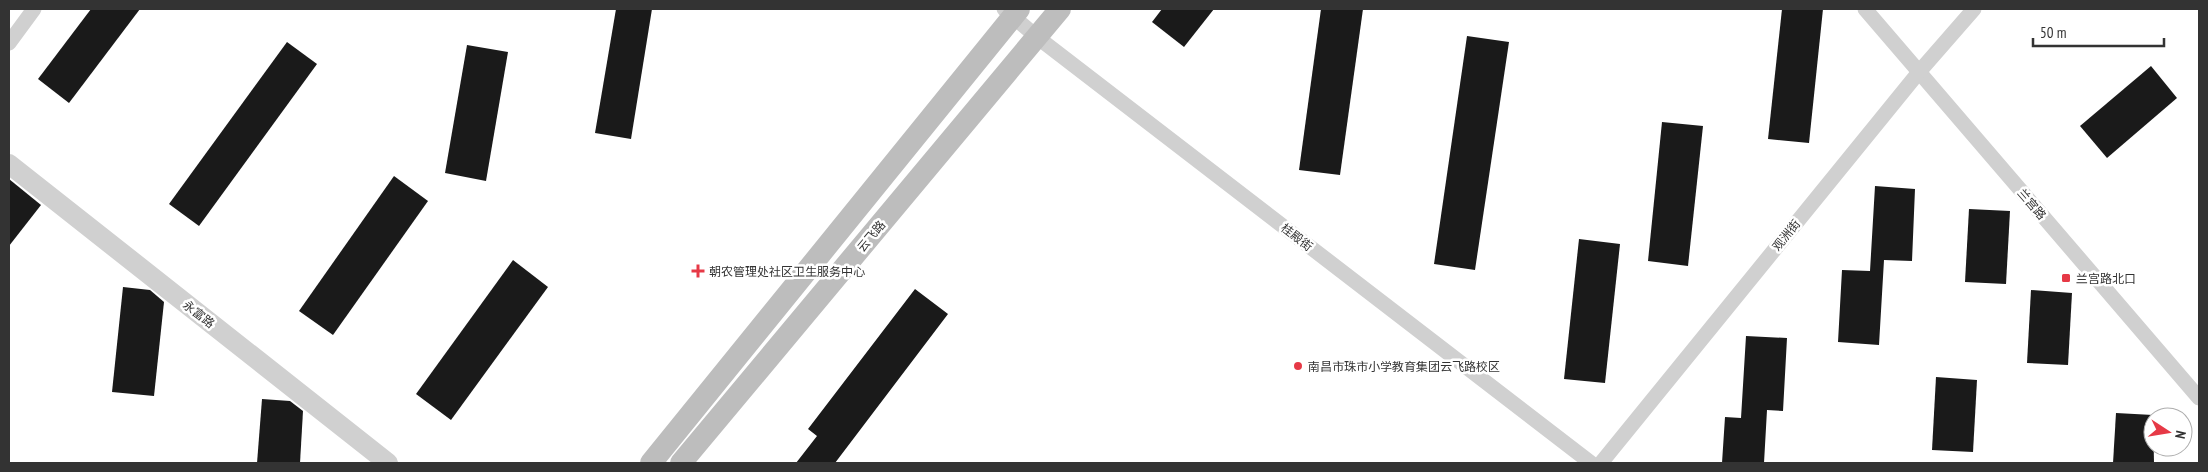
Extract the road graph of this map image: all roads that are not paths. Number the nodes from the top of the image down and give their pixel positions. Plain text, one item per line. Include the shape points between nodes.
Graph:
1 (34, 9) edge
2 (1060, 9) edge
3 (1865, 9) edge
4 (1974, 9) edge
5 (1012, 11) edge
6 (1037, 37) junction
7 (9, 43) edge
8 (1919, 72) junction
9 (9, 164) edge
10 (2199, 398) edge
11 (388, 463) edge
12 (651, 463) edge
13 (681, 463) edge
14 (1591, 463) edge
15 (1601, 463) edge

1 - 7 street
2 - 6 main road, 云飞路
3 - 8 street, 兰宫路
4 - 8 street, 观洲街
5 - 6 street, 桂殿街
5 - 12 main road
6 - 13 main road, 云飞路
6 - 14 street, 桂殿街
8 - 10 street, 兰宫路
8 - 15 street, 观洲街
9 - 11 street, 永富路

